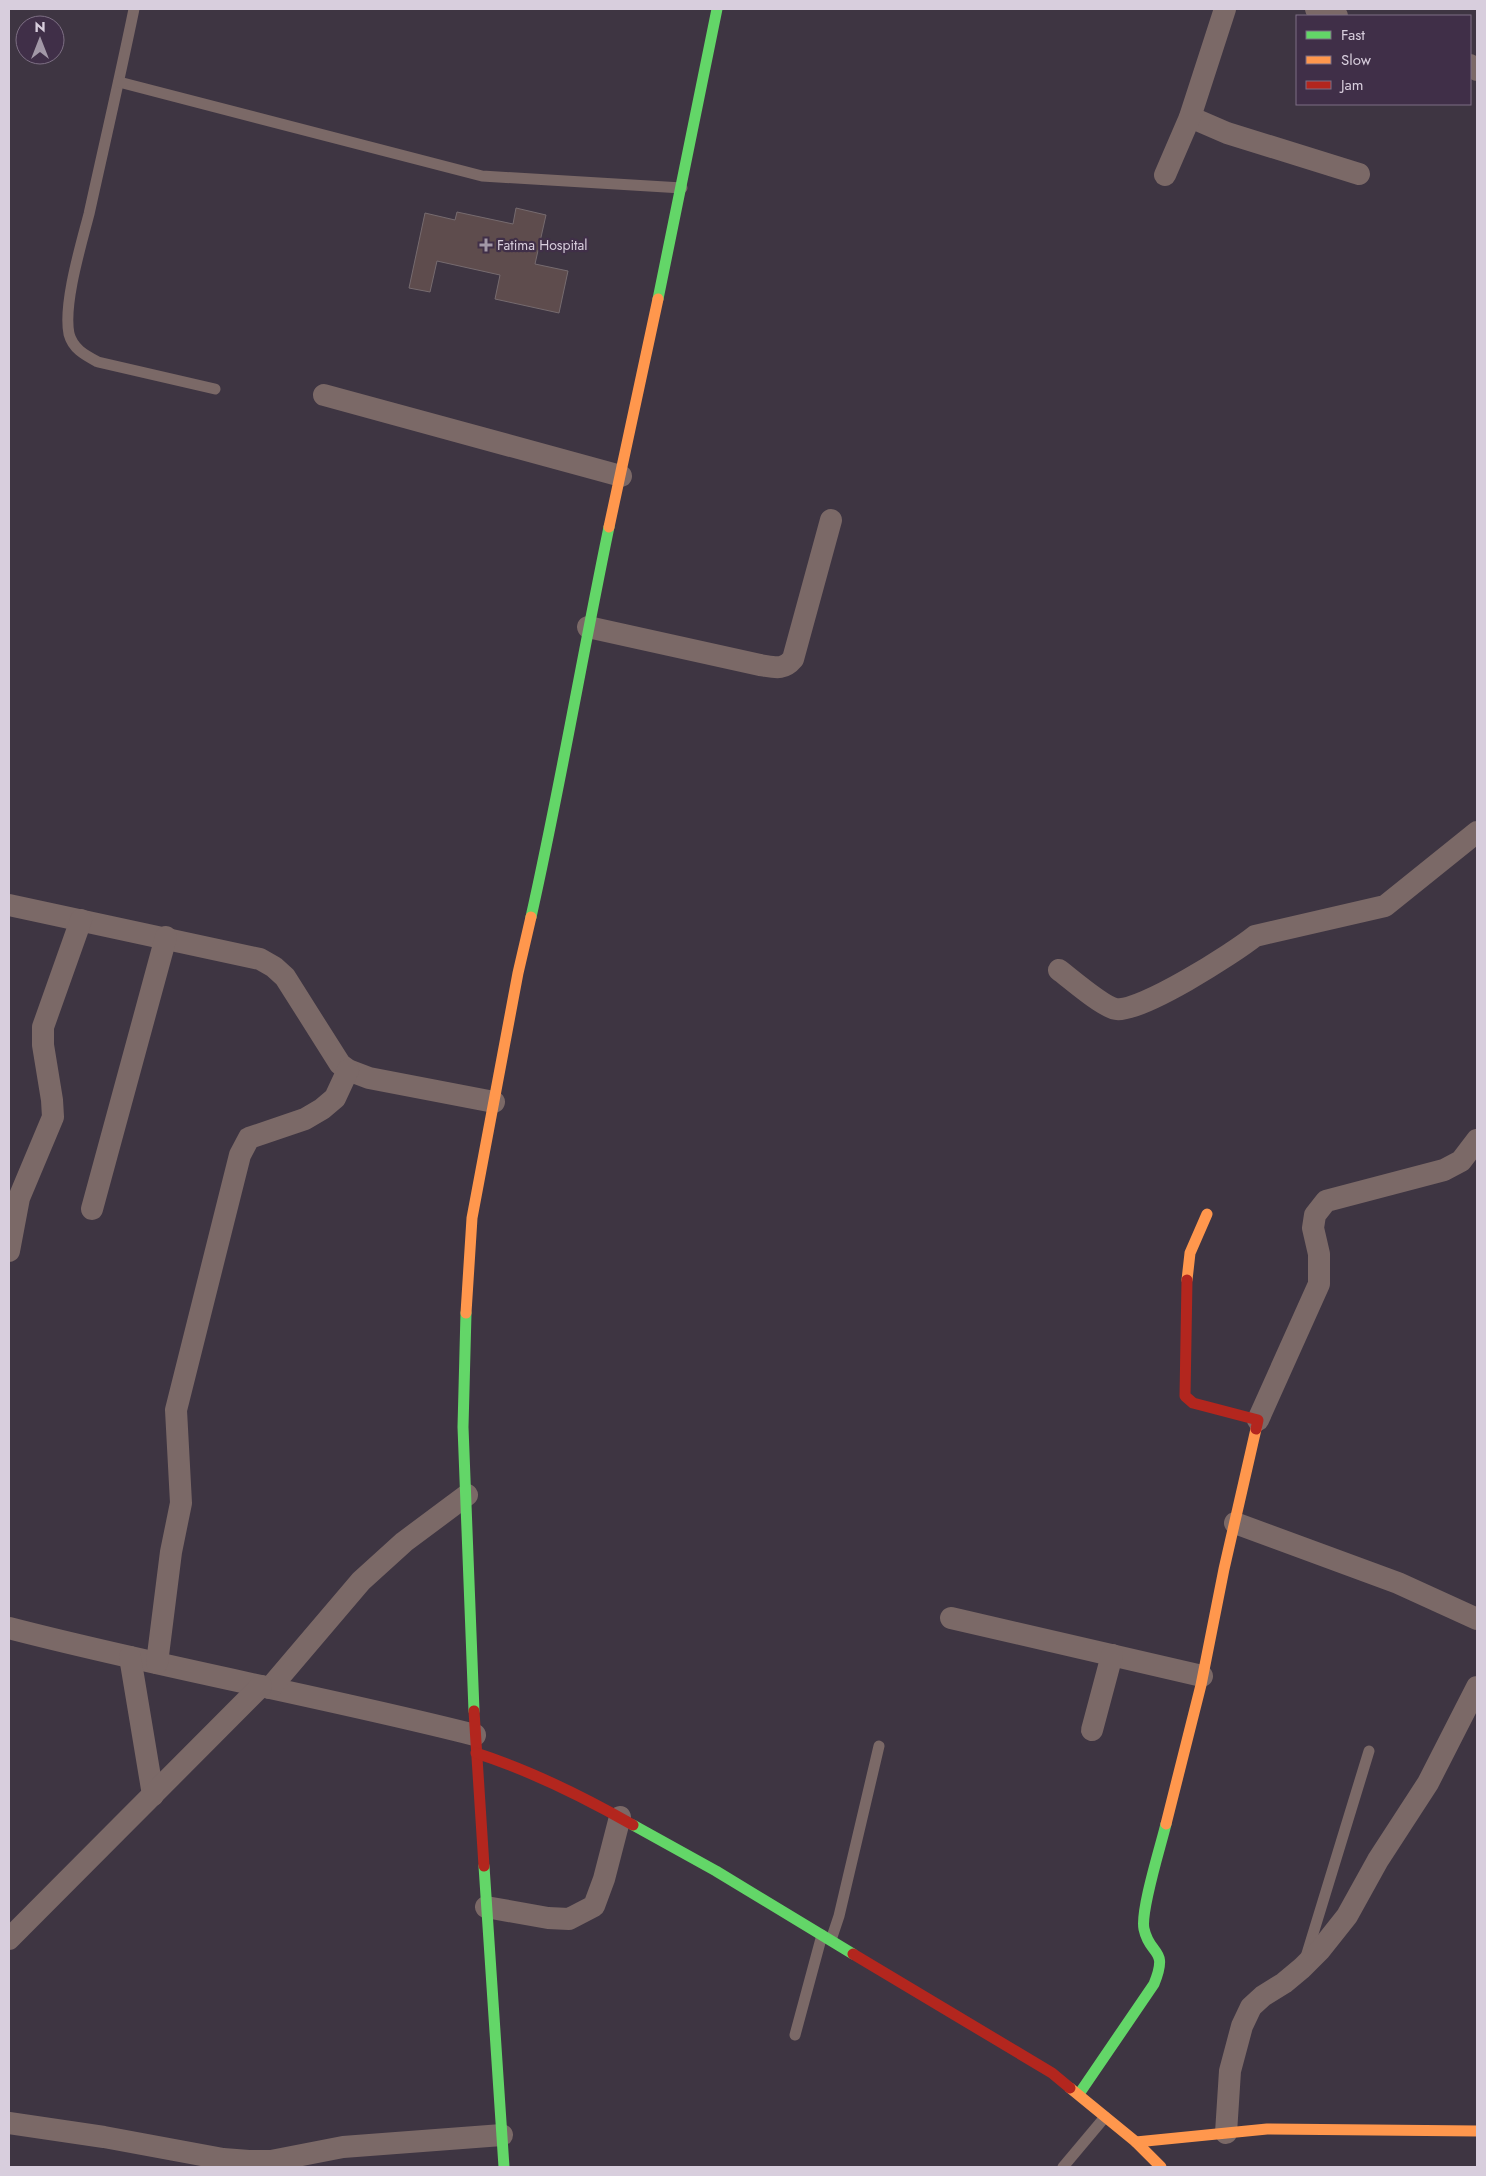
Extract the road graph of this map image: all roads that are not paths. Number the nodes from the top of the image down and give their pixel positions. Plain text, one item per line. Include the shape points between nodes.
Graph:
1 (134, 9) edge
2 (717, 9) edge
3 (1225, 9) edge
4 (1316, 9) edge
5 (1334, 15) edge
6 (119, 82) junction
7 (1190, 117) junction
8 (1359, 174) dead end
9 (1165, 175) dead end
10 (682, 188) junction
11 (215, 389) dead end
12 (324, 396) dead end
13 (621, 476) junction
14 (831, 520) dead end
15 (588, 627) junction
16 (1477, 832) edge
17 (9, 905) edge
18 (81, 920) junction
19 (166, 937) junction
20 (1058, 970) dead end
21 (348, 1070) junction
22 (494, 1102) junction
23 (1477, 1140) edge
24 (92, 1209) dead end
25 (1207, 1214) dead end
26 (9, 1251) edge
27 (1258, 1420) junction
28 (467, 1495) junction
29 (1235, 1523) junction
30 (951, 1618) dead end
31 (1477, 1618) edge
32 (9, 1628) edge
33 (1112, 1655) junction
34 (130, 1657) junction
35 (157, 1663) junction
36 (1202, 1676) junction
37 (265, 1687) junction
38 (1477, 1687) edge
39 (1092, 1730) dead end
40 (476, 1744) junction
41 (880, 1746) dead end
42 (1369, 1751) dead end
43 (153, 1795) junction
44 (620, 1817) junction
45 (486, 1906) junction
46 (826, 1938) junction
47 (9, 1940) edge
48 (1302, 1968) junction
49 (795, 2035) dead end
50 (1079, 2094) junction
51 (1105, 2116) junction
52 (9, 2123) edge
53 (1477, 2131) edge
54 (1226, 2133) junction
55 (502, 2135) junction
56 (1136, 2142) junction
57 (504, 2167) edge
58 (1063, 2167) edge
59 (1161, 2167) edge

1 - 6 lane
2 - 10 main road
3 - 7 street
4 - 5 street
6 - 10 lane via 482,176
6 - 11 lane via 80,252 69,310 69,334 82,353 98,362
7 - 8 street via 1227,133
7 - 9 street
10 - 13 main road
12 - 13 street
13 - 15 main road
14 - 15 street via 793,659 788,666 760,665
15 - 22 main road via 553,819 518,973
16 - 20 street via 1384,906 1255,936 1238,950 1145,1002 1121,1009 1110,1007
17 - 18 street
18 - 19 street
18 - 26 street via 43,1027 42,1045 53,1117 19,1198
19 - 21 street via 260,959 274,967 285,977 340,1064
19 - 24 street
21 - 22 street via 370,1078
21 - 35 street via 335,1098 322,1109 284,1128 256,1134 244,1145 240,1155 176,1410 182,1503 171,1552
22 - 28 main road via 472,1218 467,1287 463,1428
23 - 27 street via 1461,1160 1444,1170 1326,1201 1320,1206 1313,1228 1319,1254 1319,1284
25 - 27 main road via 1190,1253 1187,1270 1185,1396 1194,1403
27 - 29 main road
28 - 37 street via 404,1542 361,1581
28 - 40 main road
29 - 31 street via 1398,1584
29 - 36 main road
30 - 33 street
32 - 34 street
33 - 36 street
33 - 39 street
34 - 35 street
34 - 43 street
35 - 37 street
36 - 50 main road via 1143,1917 1142,1930 1160,1953 1162,1969
37 - 40 street via 398,1716
37 - 43 street
38 - 48 street via 1428,1783 1378,1860 1347,1916
40 - 44 main road
40 - 45 main road
41 - 46 lane via 839,1916
42 - 48 lane
43 - 47 street
44 - 45 street via 594,1906 569,1919
44 - 46 main road
45 - 55 main road
46 - 49 lane
46 - 50 main road via 1052,2073
48 - 54 street via 1263,1996 1252,2007 1242,2026 1230,2071
50 - 51 main road
51 - 56 main road
51 - 58 lane
52 - 55 street via 249,2162 343,2147
53 - 54 main road via 1267,2129
54 - 56 main road
55 - 57 main road
56 - 59 main road

